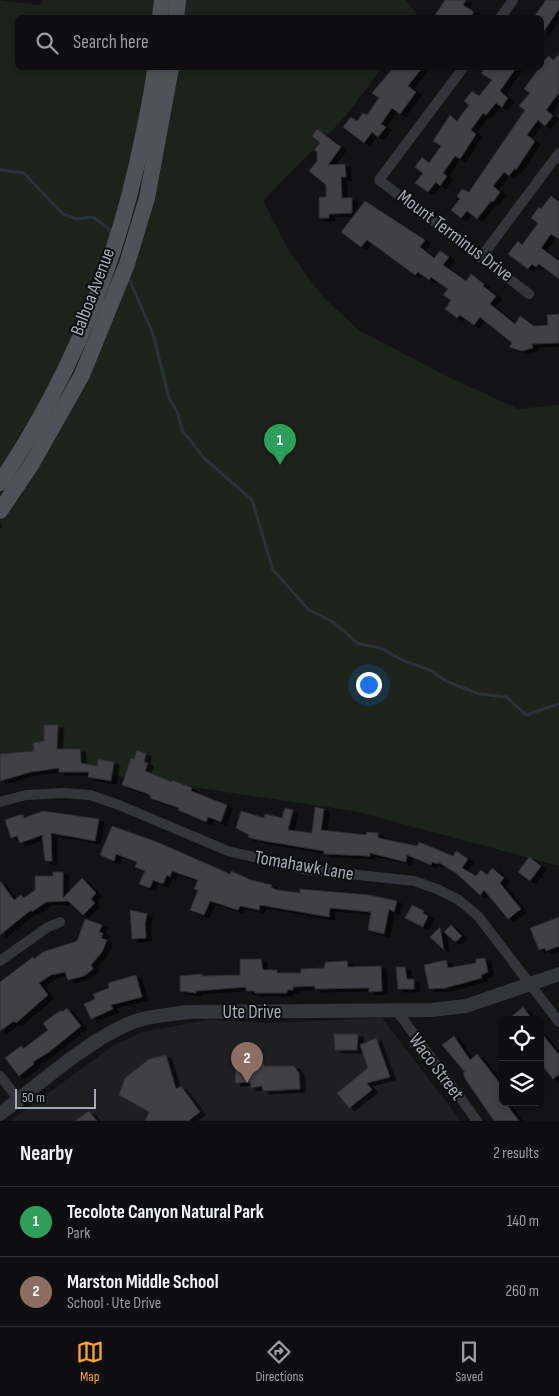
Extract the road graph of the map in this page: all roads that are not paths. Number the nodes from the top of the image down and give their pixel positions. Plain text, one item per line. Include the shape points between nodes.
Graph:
1 (162, 0) edge
2 (178, 0) edge
3 (513, 0) edge
4 (160, 15) edge
5 (176, 15) edge
6 (502, 15) edge
7 (155, 70) edge
8 (171, 70) edge
9 (462, 70) edge
10 (558, 156) edge
11 (482, 256) junction
12 (529, 294) dead end
13 (0, 483) edge
14 (0, 511) edge
15 (0, 802) edge
16 (60, 922) dead end
17 (0, 961) edge
18 (559, 974) edge
19 (531, 984) junction
20 (397, 1011) junction
21 (559, 1022) edge
22 (0, 1076) edge
23 (19, 1100) junction
24 (0, 1114) edge
25 (477, 1121) edge

1 - 4 main road
2 - 5 main road
3 - 6 street
7 - 13 main road, Balboa Avenue via 133,188 112,261 67,369
8 - 14 main road, Balboa Avenue via 147,198 127,264 82,375 31,465
9 - 11 street, Mount Terminus Drive via 379,180
10 - 11 street
11 - 12 street, Mount Terminus Drive
15 - 19 street, Tomahawk Lane via 26,795 90,795 228,852 303,869 414,881 437,888 478,916
16 - 17 street
18 - 19 street, Ute Drive
19 - 20 street, Ute Drive via 466,1006
19 - 21 street, Tomahawk Lane
20 - 23 street, Ute Drive via 188,1012 150,1017 105,1035
20 - 25 street, Waco Street
22 - 23 street
23 - 24 street, Ute Drive

